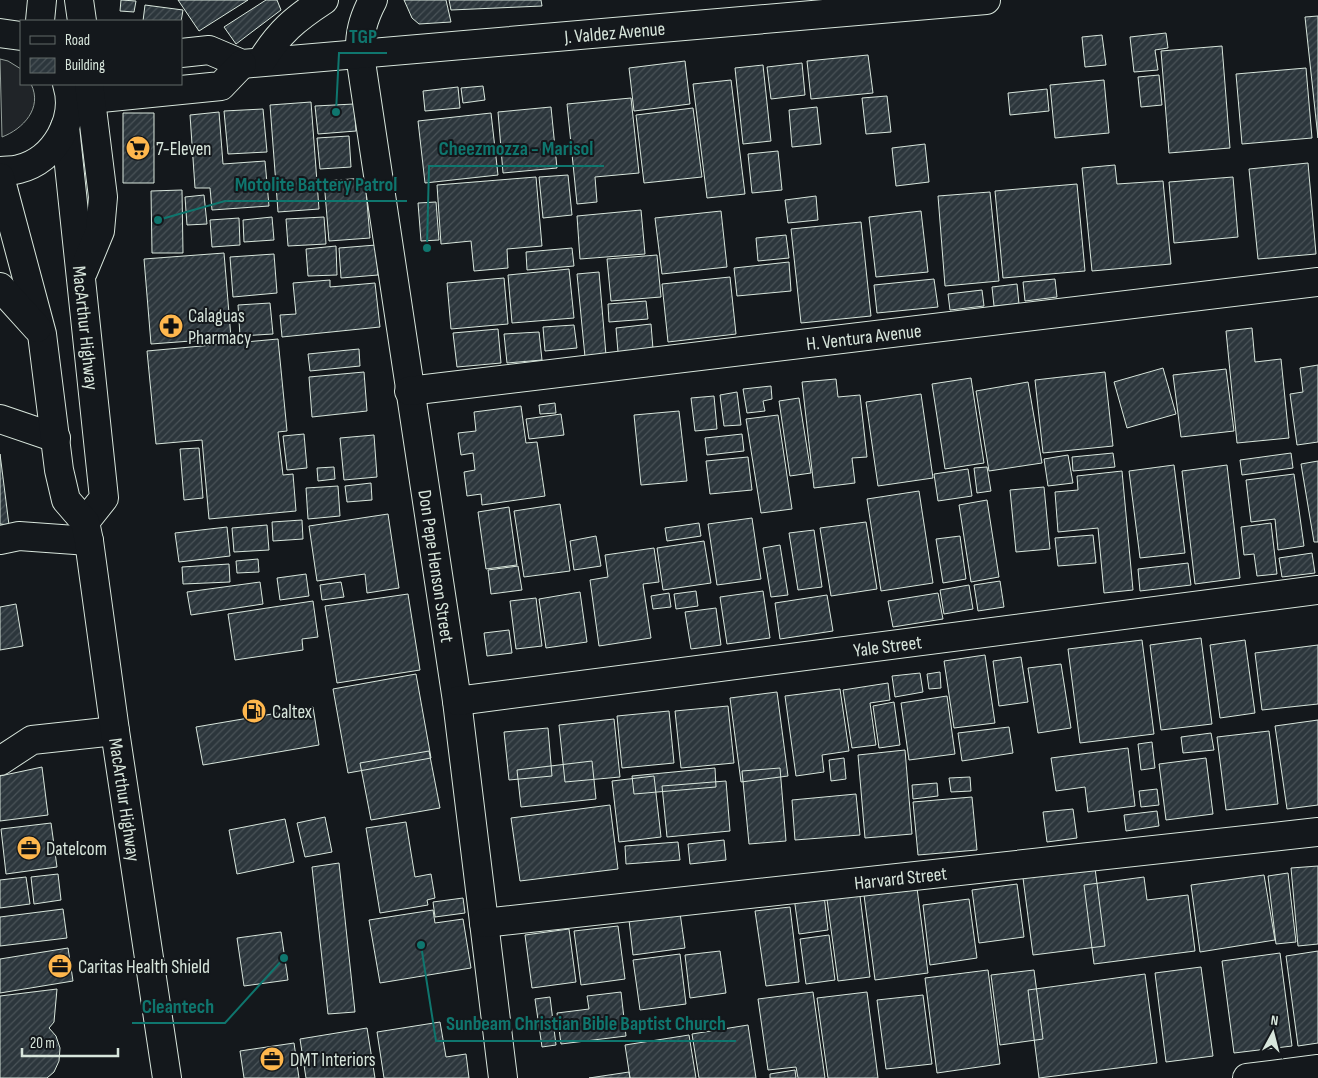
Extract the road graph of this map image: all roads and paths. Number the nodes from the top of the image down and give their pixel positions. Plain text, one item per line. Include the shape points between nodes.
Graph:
1 (42, 0) edge
2 (79, 0) edge
3 (324, 0) edge
4 (373, 0) edge
5 (986, 0) edge
6 (40, 20) edge
7 (82, 20) edge
8 (0, 33) edge
9 (20, 36) edge
10 (182, 53) edge
11 (360, 54) junction
12 (252, 63) junction
13 (67, 85) edge
14 (90, 92) edge
15 (66, 127) junction
16 (0, 171) edge
17 (0, 177) edge
18 (82, 273) junction
19 (1318, 282) edge
20 (0, 287) edge
21 (42, 334) junction
22 (409, 391) junction
23 (0, 419) edge
24 (56, 438) junction
25 (87, 531) junction
26 (0, 540) edge
27 (1318, 590) edge
28 (457, 701) junction
29 (114, 731) junction
30 (0, 761) edge
31 (1318, 832) edge
32 (484, 923) junction
33 (1318, 1070) edge
34 (168, 1078) edge
35 (503, 1078) edge
36 (1247, 1078) edge

1 - 6 main road
2 - 7 main road
3 - 12 main road via 294,20
4 - 11 main road, Don Pepe Henson Street via 362,25
5 - 11 main road, J. Valdez Avenue
8 - 9 main road
10 - 12 main road, J. Valdez Avenue via 209,50
11 - 12 main road, J. Valdez Avenue
11 - 22 main road, Don Pepe Henson Street
12 - 14 main road via 221,86
13 - 15 main road via 70,109
14 - 18 main road via 103,197 100,232
15 - 16 main road via 55,146 39,160 20,169
15 - 18 main road, MacArthur Highway
17 - 21 main road
18 - 25 main road, MacArthur Highway via 104,498
19 - 22 main road, H. Ventura Avenue
20 - 21 main road
21 - 24 main road
22 - 28 main road, Don Pepe Henson Street
23 - 24 main road
24 - 25 main road via 66,500
25 - 26 main road
25 - 29 main road, MacArthur Highway
27 - 28 main road, Yale Street
28 - 32 main road, Don Pepe Henson Street
29 - 30 main road via 32,740
29 - 34 main road, MacArthur Highway
31 - 32 main road, Harvard Street
32 - 35 main road, Don Pepe Henson Street
33 - 36 main road

